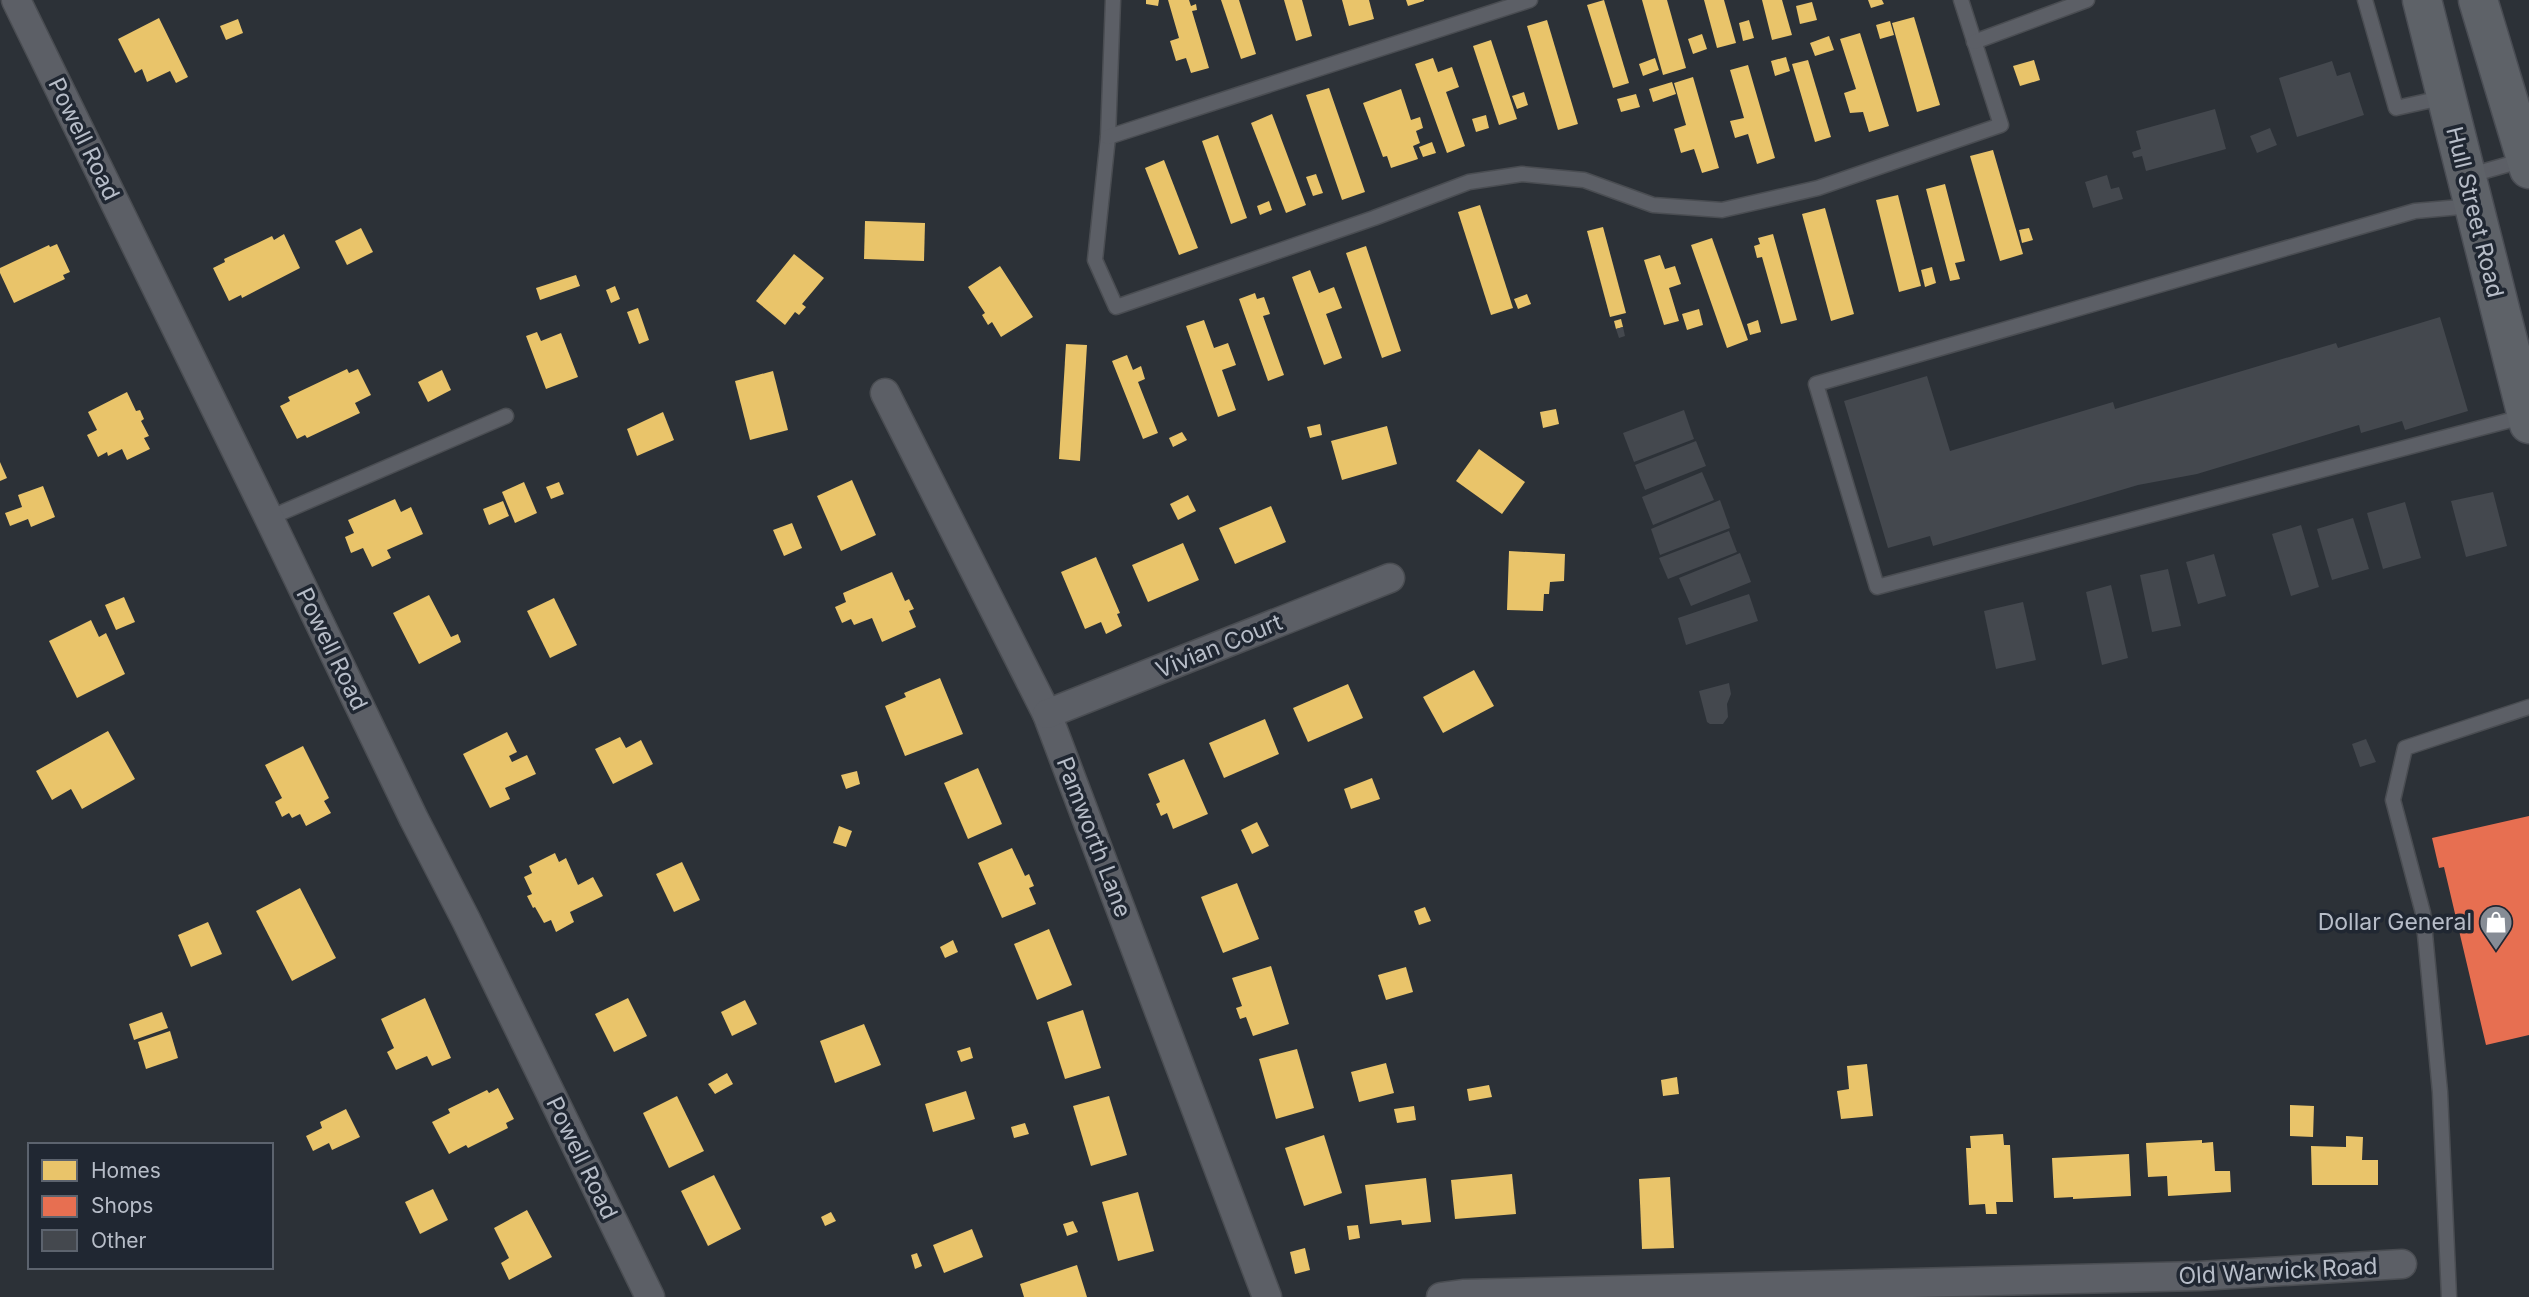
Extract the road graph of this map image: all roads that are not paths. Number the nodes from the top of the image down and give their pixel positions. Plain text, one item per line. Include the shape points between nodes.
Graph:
1 (16, 0) edge
2 (1114, 0) edge
3 (1530, 0) edge
4 (1961, 0) edge
5 (2087, 0) edge
6 (2365, 0) edge
7 (2422, 0) edge
8 (2478, 0) edge
9 (2071, 3) edge
10 (1974, 42) junction
11 (2446, 97) junction
12 (1108, 137) junction
13 (2527, 164) edge
14 (2470, 191) junction
15 (885, 393) dead end
16 (506, 416) dead end
17 (2528, 420) edge
18 (270, 518) junction
19 (1390, 578) dead end
20 (2529, 707) edge
21 (1047, 714) junction
22 (2402, 1264) dead end
23 (1812, 1292) edge
24 (650, 1297) edge
25 (1266, 1297) edge
26 (1441, 1297) edge
27 (2449, 1297) edge

1 - 18 street, Powell Road
2 - 12 lane
3 - 12 lane
4 - 10 lane
5 - 9 lane
6 - 11 lane via 2396,108
7 - 11 main road, Hull Street Road
8 - 13 main road
9 - 10 lane
10 - 12 lane via 2001,125 1818,188 1722,210 1653,205 1584,180 1522,174 1469,182 1116,307 1095,260
11 - 14 main road, Hull Street Road
13 - 14 lane
14 - 17 main road, Hull Street Road
14 - 17 lane via 2415,211 1816,384 1878,587
15 - 21 street, Pamworth Lane
16 - 18 lane
18 - 24 street, Powell Road
19 - 21 street, Vivian Court
20 - 27 lane via 2405,748 2393,800 2423,913 2440,1092
21 - 25 street, Pamworth Lane
22 - 23 street, Old Warwick Road
23 - 26 street, Old Warwick Road

